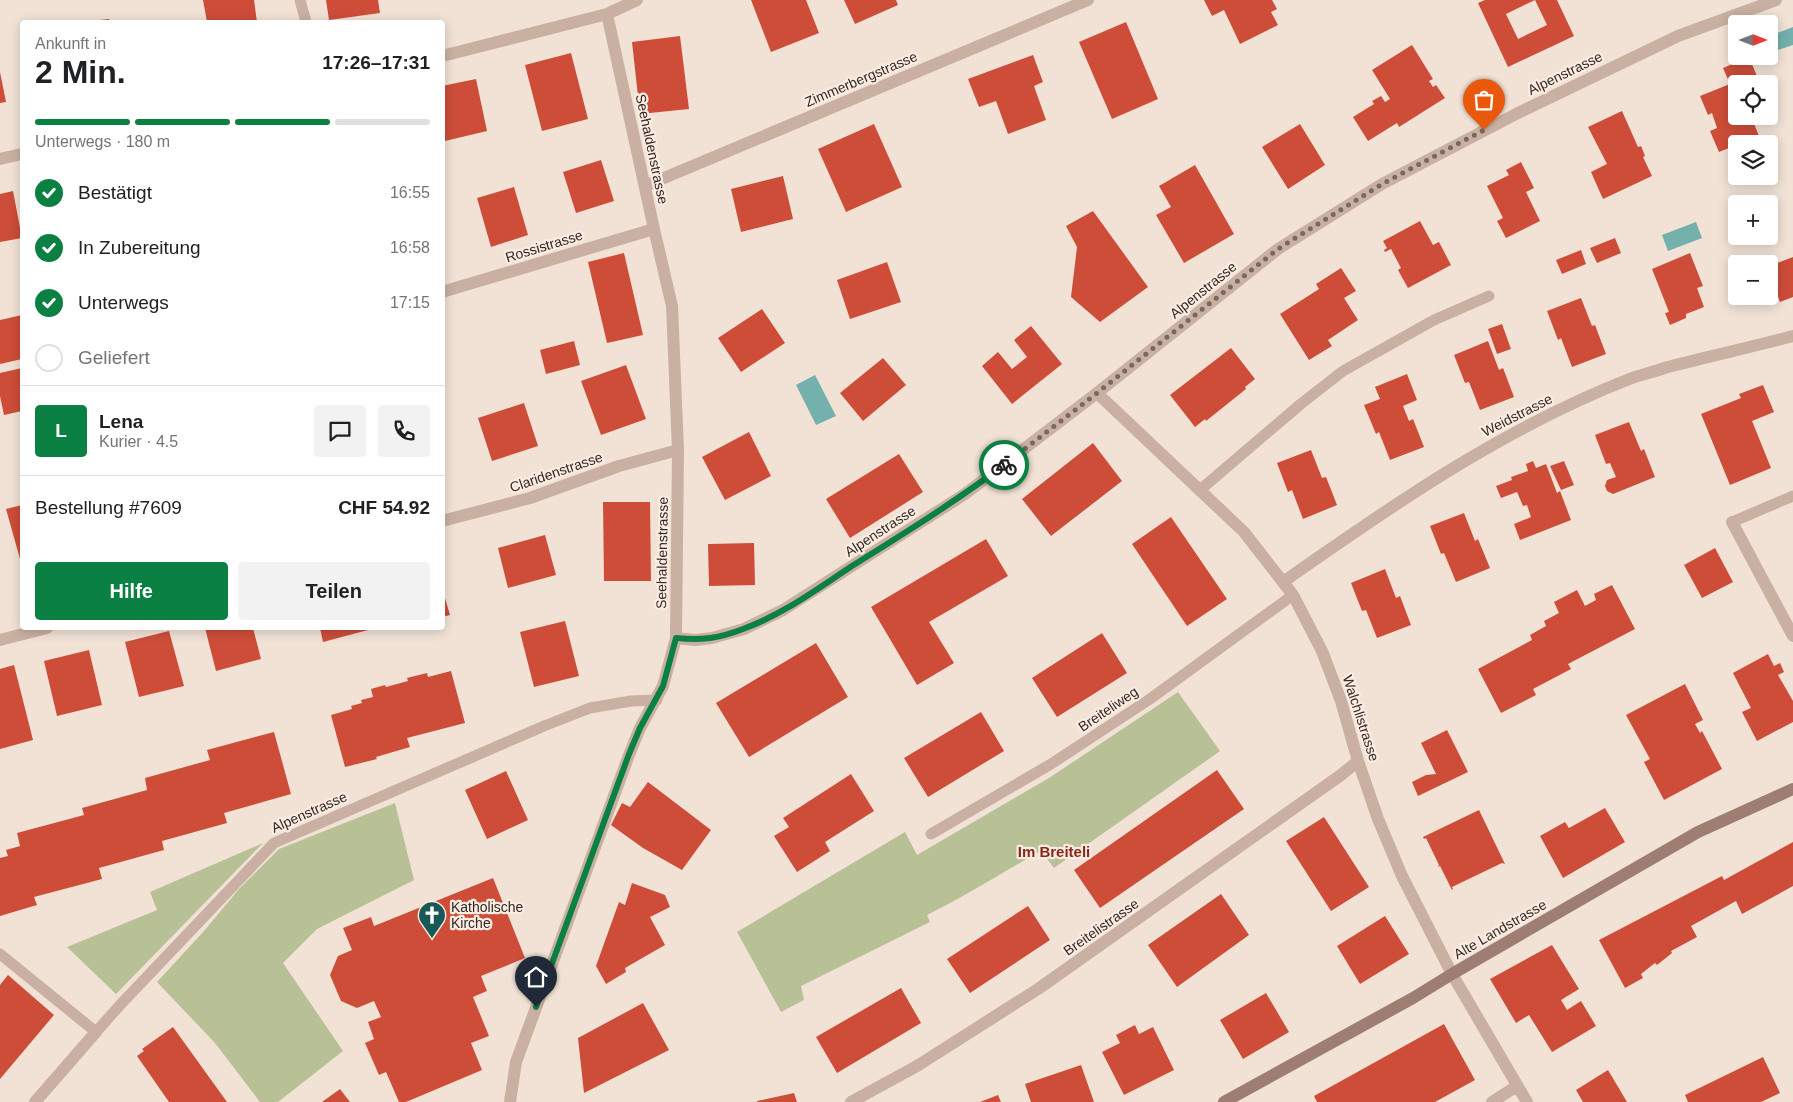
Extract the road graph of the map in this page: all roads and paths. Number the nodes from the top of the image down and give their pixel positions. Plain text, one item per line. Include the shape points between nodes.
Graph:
1 (300, 0) edge
2 (637, 0) edge
3 (1088, 0) edge
4 (1776, 0) edge
5 (607, 14) junction
6 (305, 20) edge
7 (445, 55) edge
8 (20, 154) edge
9 (0, 159) edge
10 (645, 186) junction
11 (654, 229) junction
12 (445, 291) edge
13 (1488, 296) dead end
14 (1793, 336) edge
15 (1097, 393) junction
16 (678, 450) junction
17 (1200, 490) junction
18 (1793, 496) edge
19 (445, 520) edge
20 (1732, 522) joint
21 (1284, 582) junction
22 (1293, 596) junction
23 (39, 630) edge
24 (1793, 636) edge
25 (676, 638) junction
26 (0, 640) edge
27 (656, 700) junction
28 (1358, 760) junction
29 (1793, 789) edge
30 (931, 834) dead end
31 (0, 954) edge
32 (1452, 974) junction
33 (96, 1032) junction
34 (1517, 1086) junction
35 (35, 1102) edge
36 (510, 1102) edge
37 (851, 1102) edge
38 (1224, 1102) edge
39 (1492, 1102) edge
40 (1526, 1102) edge

1 - 6 lane
2 - 5 street
3 - 10 street, Zimmerbergstrasse
4 - 15 street, Alpenstrasse via 1678,36 1518,113 1382,184 1278,249
5 - 7 street
5 - 10 street, Seehaldenstrasse
8 - 9 street
10 - 11 street, Seehaldenstrasse
11 - 12 street, Rossistrasse
11 - 16 street, Seehaldenstrasse via 672,306
13 - 17 lane via 1434,320 1343,371
14 - 21 street, Weidstrasse via 1634,377 1580,400 1475,454
15 - 17 street, Walchlistrasse
15 - 25 street, Alpenstrasse via 965,494 783,610 744,629 712,638
16 - 19 street, Claridenstrasse via 619,466 530,498
16 - 25 street, Seehaldenstrasse
17 - 21 street, Walchlistrasse via 1244,532
18 - 20 lane
20 - 24 street
21 - 22 street, Walchlistrasse
22 - 28 street, Walchlistrasse via 1322,652 1341,701
22 - 30 lane, Breiteliweg via 1051,764
23 - 26 street
25 - 27 street, Seehaldenstrasse
27 - 33 lane, Alpenstrasse via 590,708 274,843
27 - 36 street, Seehaldenstrasse via 629,754 516,1062
28 - 32 street, Walchlistrasse via 1378,820 1402,876
28 - 37 street, Breitelistrasse via 1333,781 1038,989 917,1066
29 - 32 main road, Alte Landstrasse via 1698,832
31 - 33 lane
32 - 34 street, Walchlistrasse
32 - 38 main road, Alte Landstrasse
33 - 35 street, Alpenstrasse
34 - 39 street
34 - 40 street, Walchlistrasse

